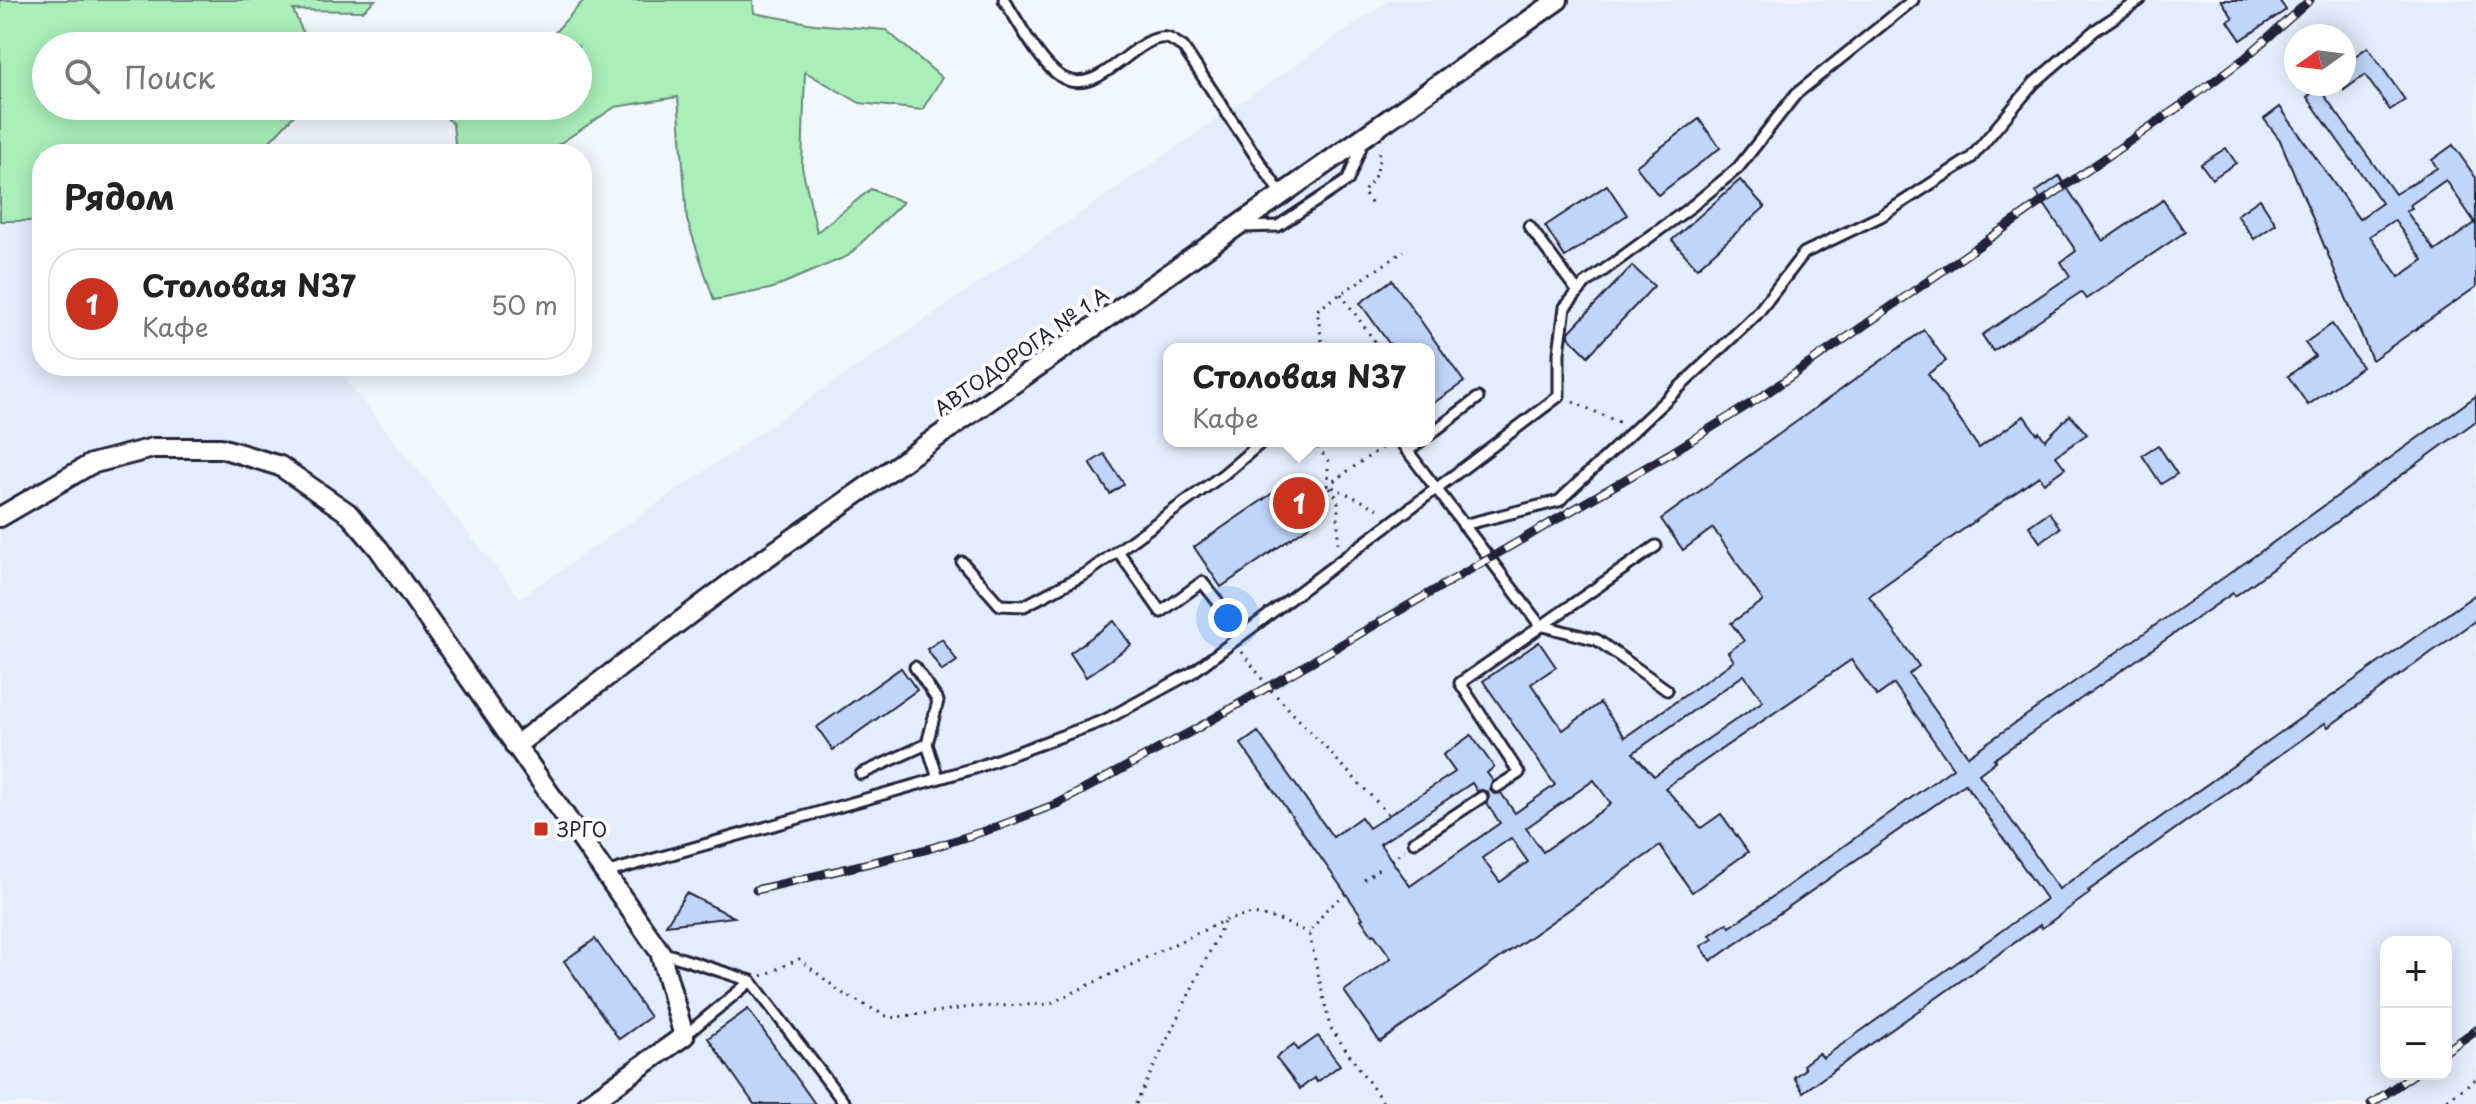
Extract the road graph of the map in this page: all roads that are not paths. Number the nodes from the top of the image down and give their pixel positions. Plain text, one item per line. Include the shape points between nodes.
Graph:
1 (1004, 0) edge
2 (1558, 0) edge
3 (1913, 0) edge
4 (2140, 0) edge
5 (1372, 139) junction
6 (1281, 194) junction
7 (1529, 226) dead end
8 (1234, 227) junction
9 (1578, 292) junction
10 (1478, 398) dead end
11 (1435, 430) edge
12 (1256, 447) edge
13 (1404, 447) edge
14 (1413, 447) edge
15 (1407, 451) junction
16 (1437, 490) junction
17 (0, 517) edge
18 (1463, 525) junction
19 (1656, 546) dead end
20 (1118, 551) junction
21 (962, 562) dead end
22 (1540, 625) junction
23 (1243, 633) junction
24 (915, 667) dead end
25 (1667, 690) dead end
26 (927, 744) junction
27 (515, 746) junction
28 (861, 774) dead end
29 (938, 778) junction
30 (1497, 787) dead end
31 (1482, 797) dead end
32 (1414, 842) dead end
33 (605, 873) junction
34 (660, 952) junction
35 (751, 981) junction
36 (684, 1036) junction
37 (588, 1104) edge
38 (845, 1104) edge

1 - 6 lane via 1048,65 1062,78 1079,83 1152,40 1167,38 1183,47
2 - 5 street, АВТОДОРОГА № 1 А
3 - 9 lane via 1796,94 1738,168
4 - 18 lane via 2034,83 1971,158 1881,216 1804,253 1757,314 1559,501
5 - 6 street, АВТОДОРОГА № 1 А
5 - 8 lane via 1348,180 1278,226
6 - 8 street, АВТОДОРОГА № 1 А
7 - 9 lane
8 - 27 street, АВТОДОРОГА № 1 А via 740,576
9 - 16 lane via 1565,307 1559,396
10 - 11 lane
12 - 20 lane
13 - 15 lane
14 - 15 lane
15 - 16 lane
16 - 18 lane
16 - 23 lane
17 - 27 street via 91,464 153,448 221,448 280,466 348,513 379,549
18 - 22 lane
19 - 22 lane
20 - 21 lane via 1024,606 1000,605
20 - 23 lane via 1161,612 1202,582
22 - 25 lane via 1597,640
22 - 30 lane via 1460,683 1519,773
23 - 29 lane via 1193,672 1105,720
24 - 26 lane via 938,701
26 - 28 lane
26 - 29 lane
27 - 33 street
29 - 33 lane
31 - 32 lane
33 - 34 street
34 - 35 lane
34 - 36 street
35 - 36 lane
35 - 38 lane
36 - 37 street

